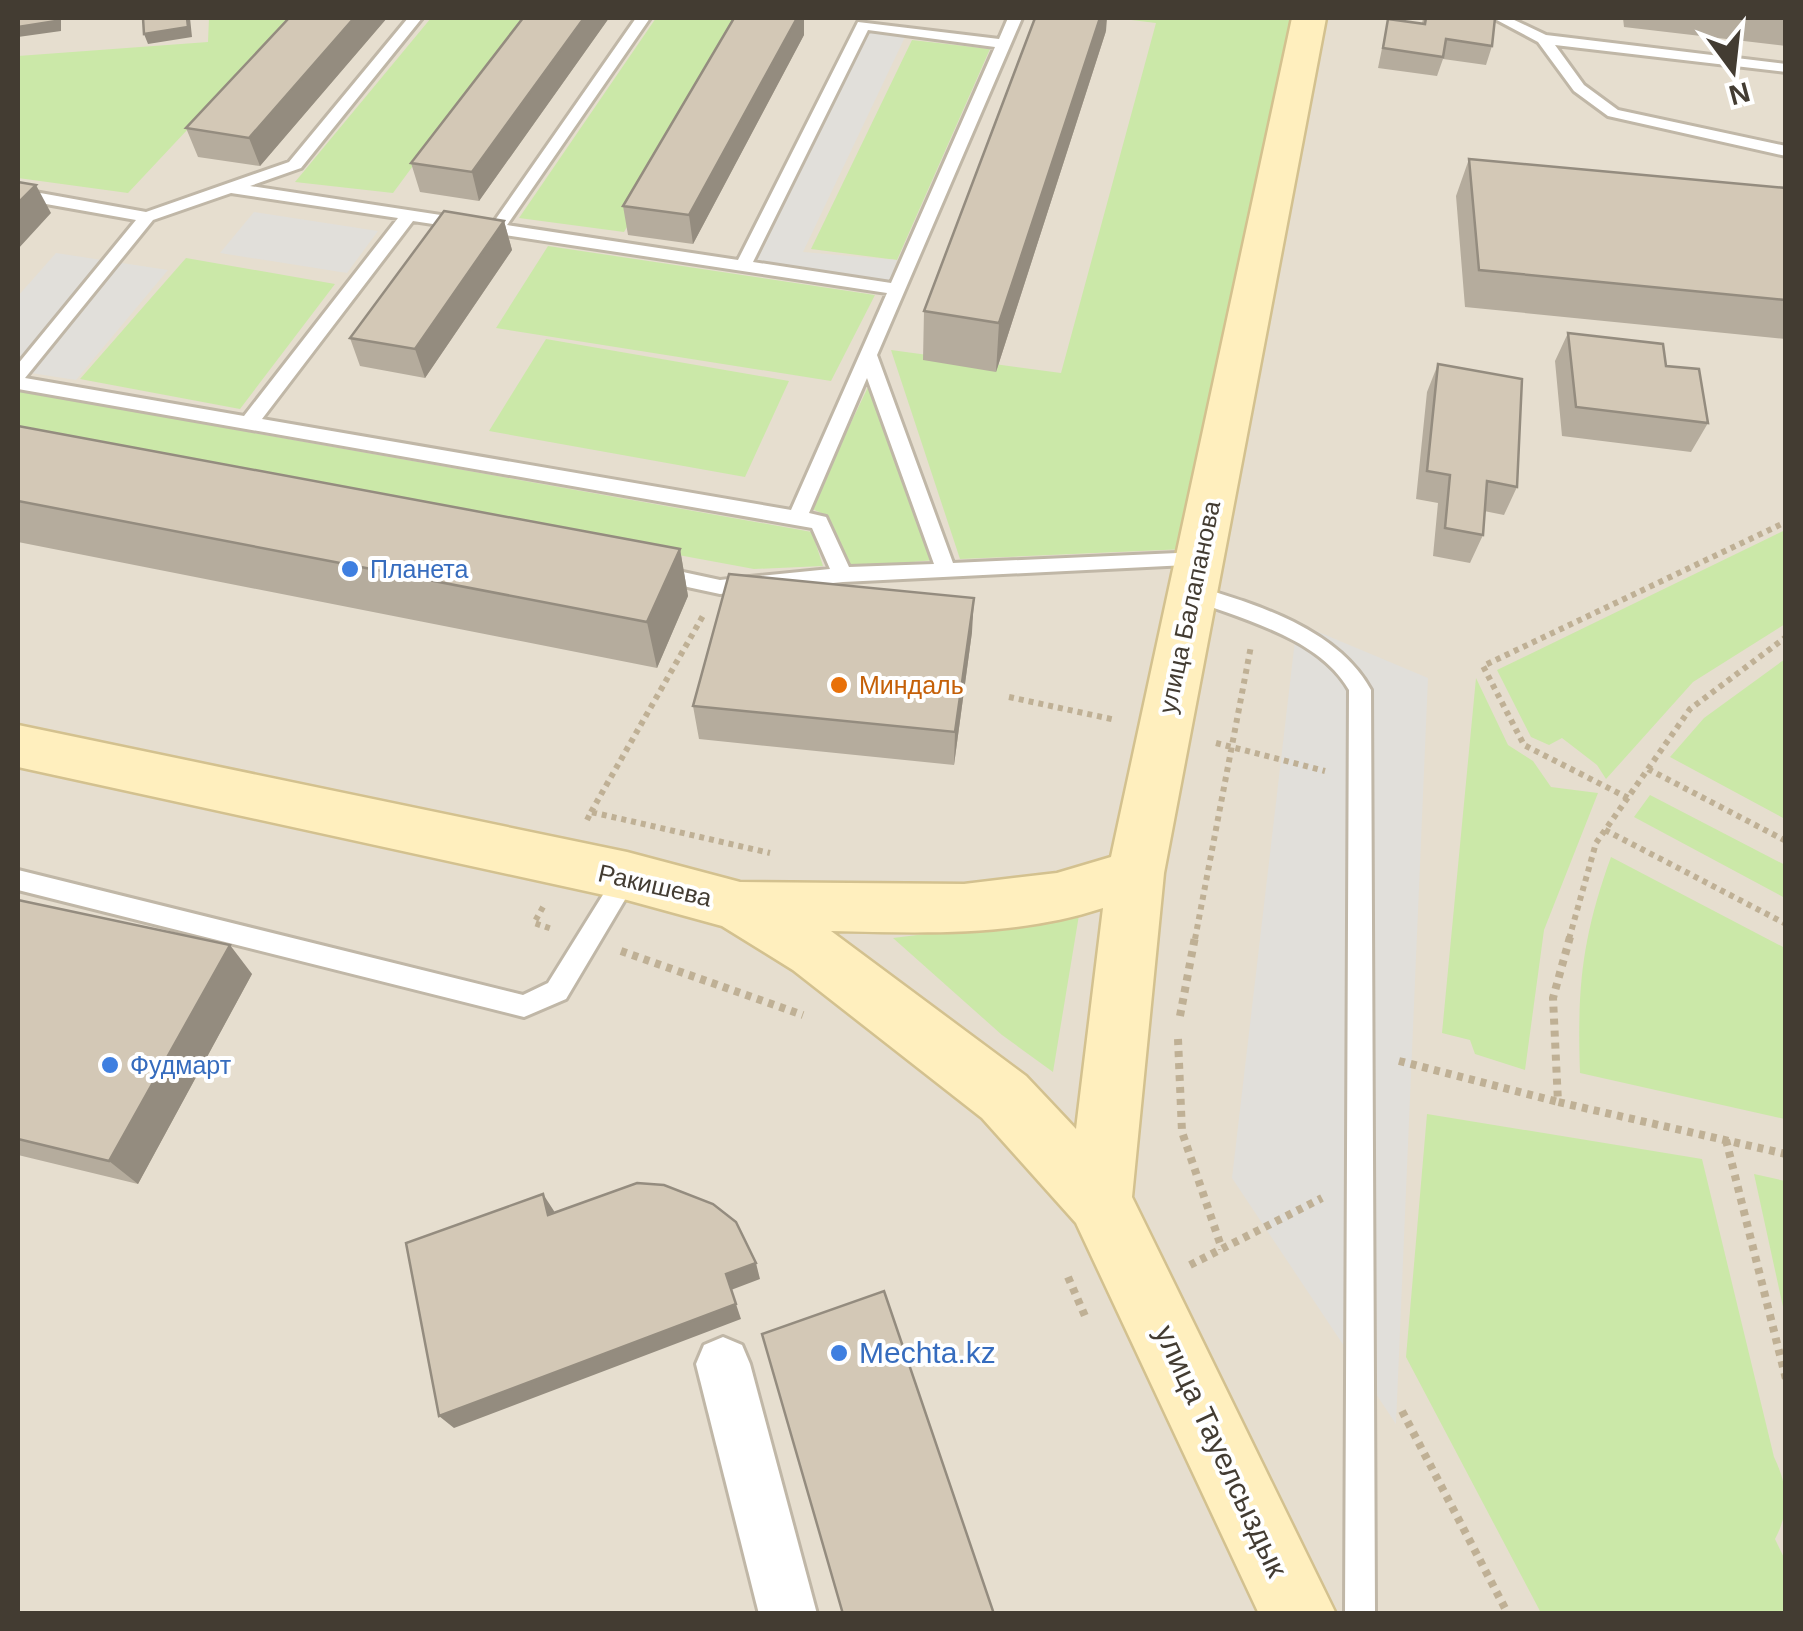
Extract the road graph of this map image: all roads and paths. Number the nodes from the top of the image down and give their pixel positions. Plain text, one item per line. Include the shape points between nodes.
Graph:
1 (415, 18) edge
2 (643, 18) edge
3 (1014, 18) edge
4 (1309, 18) edge
5 (1500, 18) edge
6 (1542, 40) junction
7 (1003, 44) junction
8 (1786, 68) edge
9 (1786, 150) edge
10 (231, 188) junction
11 (18, 194) edge
12 (408, 215) junction
13 (147, 217) junction
14 (497, 228) junction
15 (743, 266) junction
16 (897, 289) junction
17 (868, 356) junction
18 (18, 375) edge
19 (18, 383) edge
20 (248, 423) junction
21 (798, 518) junction
22 (1786, 522) edge
23 (946, 570) junction
24 (642, 571) edge
25 (842, 575) junction
26 (1196, 576) junction
27 (720, 586) junction
28 (1257, 620) junction
29 (1786, 637) edge
30 (18, 746) edge
31 (1648, 770) junction
32 (1628, 798) junction
33 (590, 812) dead end
34 (1606, 830) junction
35 (1786, 841) edge
36 (1136, 872) junction
37 (626, 876) junction
38 (18, 880) edge
39 (737, 905) junction
40 (1786, 924) edge
41 (1388, 1058) dead end
42 (1558, 1102) junction
43 (1726, 1140) junction
44 (1786, 1154) edge
45 (1360, 1179) junction
46 (1099, 1202) junction
47 (1222, 1249) junction
48 (1145, 1288) junction
49 (723, 1364) dead end
50 (1786, 1380) edge
51 (1395, 1398) dead end
52 (788, 1614) edge
53 (1298, 1614) edge
54 (1360, 1614) edge
55 (1508, 1614) edge

1 - 10 lane via 295,165
2 - 14 lane
3 - 7 lane
4 - 26 street, улица Балапанова
5 - 6 lane
6 - 8 lane
6 - 9 lane via 1579,88 1613,114
7 - 15 lane via 862,25
7 - 16 lane
10 - 12 lane
10 - 13 lane
11 - 13 lane
12 - 14 lane
12 - 20 lane
13 - 18 lane
14 - 15 lane
15 - 16 lane
16 - 17 lane
17 - 21 lane
17 - 23 lane
19 - 20 lane
20 - 21 lane
21 - 25 lane via 819,522
22 - 32 path via 1483,666 1524,744
23 - 25 lane
23 - 26 lane
24 - 27 lane
25 - 27 lane
26 - 28 lane
26 - 36 street, улица Балапанова
27 - 33 path
28 - 45 lane via 1341,659 1360,690
28 - 47 path via 1177,1033 1182,1132
29 - 31 path via 1690,709
30 - 37 street, Ракишева
31 - 32 path
31 - 35 path
32 - 34 path
34 - 40 path
34 - 42 path via 1596,843 1553,998
36 - 39 street via 1057,898 964,909
36 - 46 street, улица Балапанова
37 - 38 lane via 558,991 524,1006
37 - 39 street, Ракишева
39 - 46 street, Ракишева via 862,986 1004,1097
41 - 42 path
42 - 43 path
43 - 44 path
43 - 50 path
45 - 47 path
45 - 54 lane
46 - 48 street, Ракишева
47 - 48 path
48 - 53 street, улица Тауелсыздык
49 - 52 street
51 - 55 path

